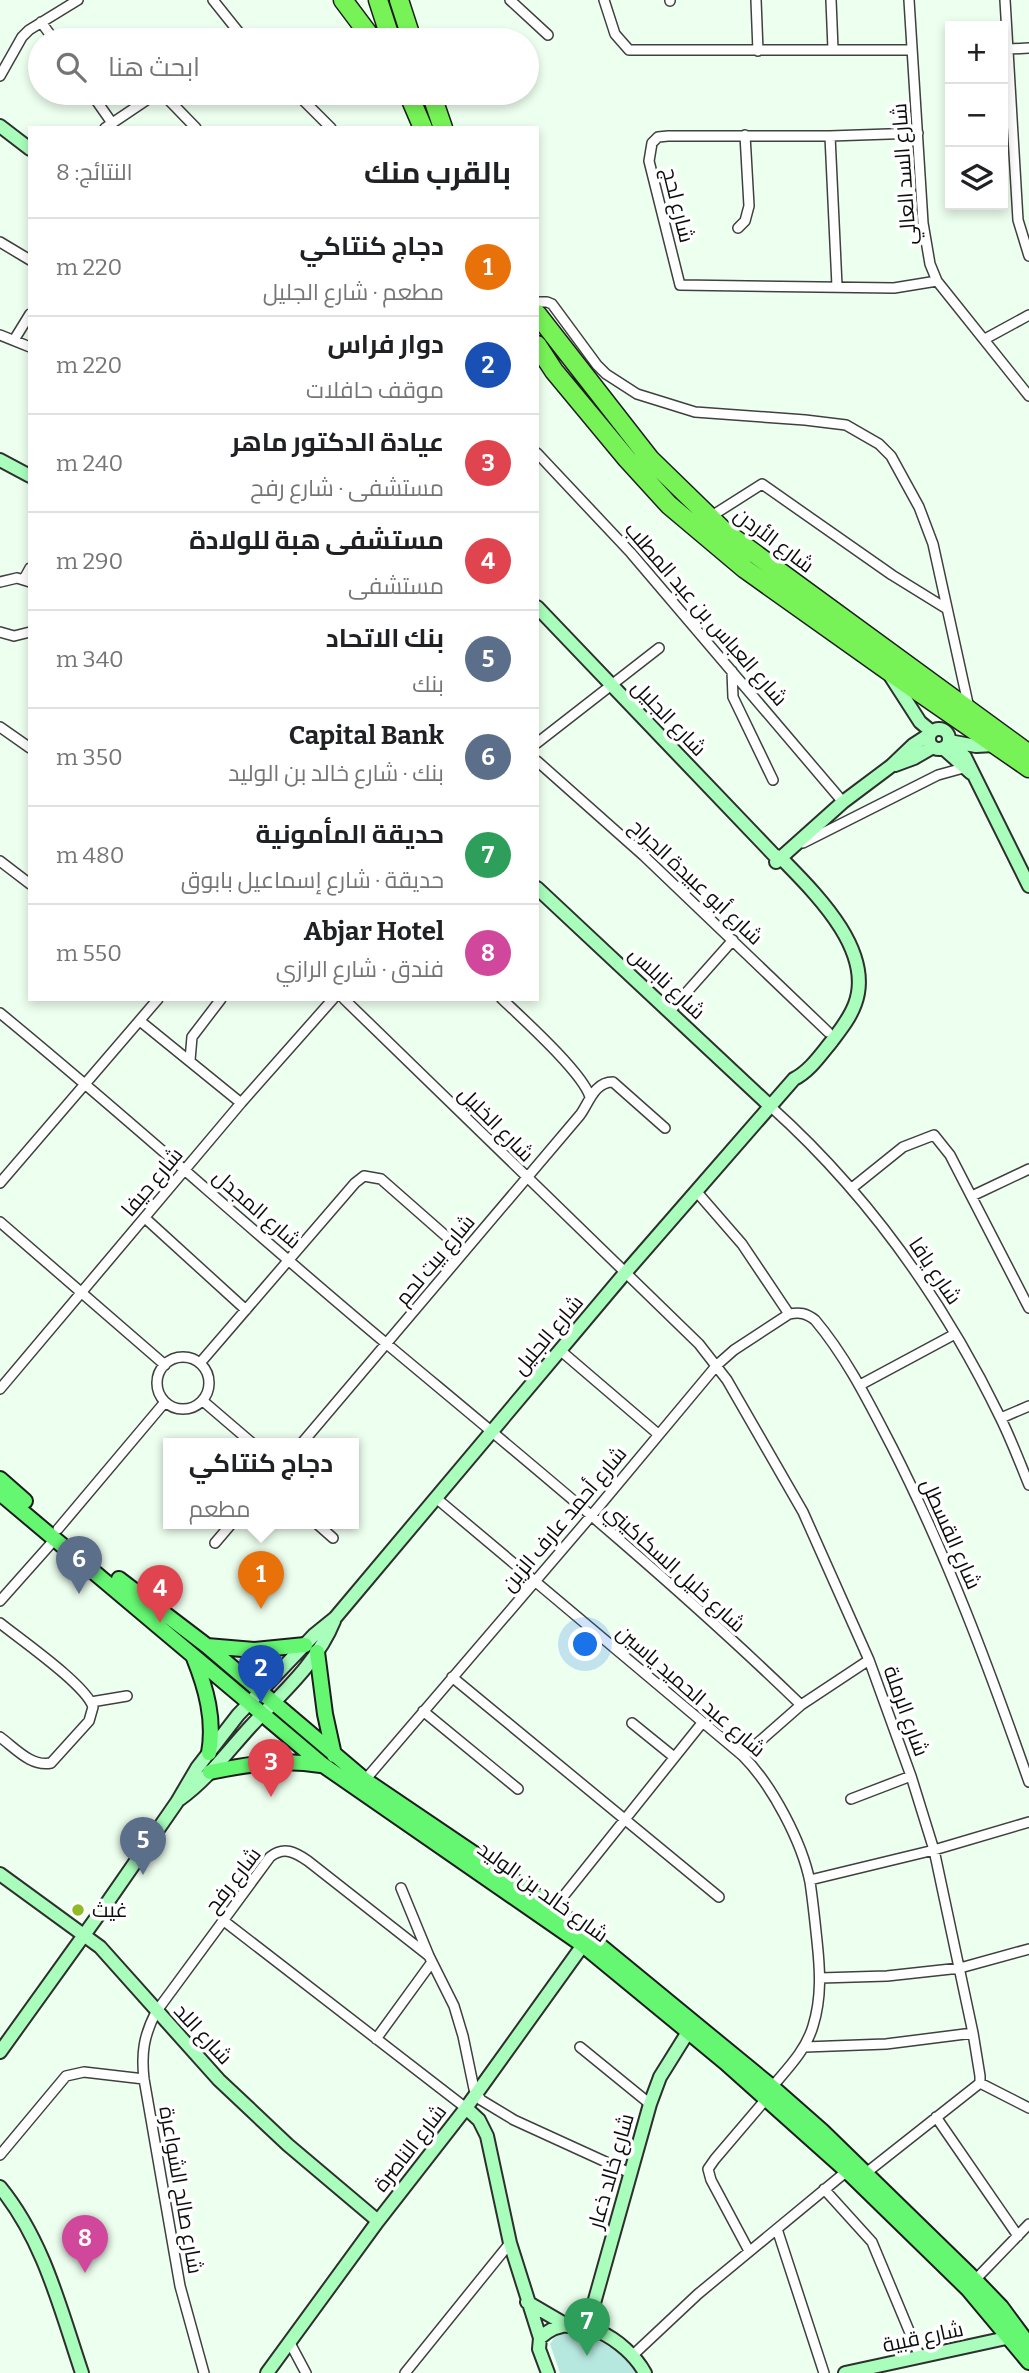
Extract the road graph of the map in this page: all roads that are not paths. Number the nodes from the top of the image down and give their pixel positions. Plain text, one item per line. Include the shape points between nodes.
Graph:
1 (78, 0) edge
2 (213, 0) edge
3 (343, 0) edge
4 (378, 0) edge
5 (398, 0) edge
6 (408, 0) edge
7 (510, 0) edge
8 (604, 0) edge
9 (756, 0) edge
10 (831, 0) edge
11 (909, 0) edge
12 (1005, 0) edge
13 (41, 22) junction
14 (33, 28) edge
15 (45, 28) edge
16 (234, 28) edge
17 (364, 28) edge
18 (387, 28) edge
19 (408, 28) edge
20 (410, 28) edge
21 (28, 32) edge
22 (548, 35) dead end
23 (1029, 48) edge
24 (833, 49) junction
25 (1009, 49) junction
26 (912, 50) junction
27 (758, 51) junction
28 (0, 76) edge
29 (98, 105) edge
30 (141, 105) edge
31 (172, 105) edge
32 (308, 105) edge
33 (413, 105) edge
34 (435, 105) edge
35 (0, 125) edge
36 (109, 125) edge
37 (194, 126) edge
38 (329, 126) edge
39 (422, 126) edge
40 (442, 126) edge
41 (918, 133) junction
42 (745, 135) junction
43 (830, 136) junction
44 (28, 147) edge
45 (738, 228) dead end
46 (0, 242) edge
47 (1029, 256) edge
48 (28, 259) edge
49 (937, 281) junction
50 (837, 286) junction
51 (539, 302) edge
52 (1029, 316) edge
53 (28, 317) edge
54 (539, 317) edge
55 (0, 335) edge
56 (985, 339) junction
57 (13, 340) junction
58 (28, 343) edge
59 (539, 348) edge
60 (1029, 396) edge
61 (641, 447) junction
62 (539, 455) edge
63 (627, 459) junction
64 (0, 460) edge
65 (28, 475) edge
66 (709, 518) junction
67 (27, 581) edge
68 (0, 582) edge
69 (539, 609) edge
70 (947, 609) junction
71 (28, 632) edge
72 (1, 636) edge
73 (659, 648) dead end
74 (887, 670) junction
75 (732, 671) junction
76 (610, 684) junction
77 (970, 711) junction
78 (0, 727) edge
79 (539, 741) edge
80 (939, 741) junction
81 (994, 745) junction
82 (28, 747) edge
83 (1029, 754) edge
84 (539, 765) edge
85 (1029, 768) edge
86 (968, 769) junction
87 (773, 780) dead end
88 (843, 802) junction
89 (780, 856) junction
90 (0, 861) edge
91 (28, 882) edge
92 (1029, 886) edge
93 (539, 890) edge
94 (733, 940) junction
95 (156, 1001) edge
96 (219, 1001) edge
97 (332, 1001) edge
98 (346, 1001) edge
99 (504, 1001) edge
100 (670, 1011) junction
101 (2, 1019) edge
102 (140, 1021) junction
103 (828, 1032) junction
104 (190, 1060) junction
105 (794, 1079) junction
106 (86, 1083) junction
107 (590, 1097) junction
108 (241, 1103) junction
109 (770, 1106) junction
110 (665, 1128) dead end
111 (1029, 1169) edge
112 (185, 1170) junction
113 (526, 1179) junction
114 (0, 1183) edge
115 (852, 1188) junction
116 (696, 1191) junction
117 (971, 1196) junction
118 (145, 1217) junction
119 (0, 1222) edge
120 (464, 1252) junction
121 (288, 1259) junction
122 (625, 1273) junction
123 (81, 1293) junction
124 (1029, 1308) edge
125 (246, 1310) junction
126 (789, 1314) junction
127 (956, 1334) junction
128 (387, 1344) junction
129 (561, 1351) junction
130 (200, 1363) junction
131 (165, 1365) junction
132 (717, 1365) junction
133 (860, 1385) junction
134 (0, 1389) edge
135 (203, 1401) junction
136 (165, 1402) junction
137 (1029, 1406) edge
138 (1001, 1418) junction
139 (492, 1432) junction
140 (658, 1434) junction
141 (246, 1438) edge
142 (306, 1438) edge
143 (0, 1479) edge
144 (1029, 1486) edge
145 (0, 1493) edge
146 (436, 1498) junction
147 (591, 1516) junction
148 (227, 1529) edge
149 (323, 1529) edge
150 (57, 1534) junction
151 (333, 1538) dead end
152 (215, 1543) dead end
153 (536, 1580) junction
154 (0, 1601) edge
155 (0, 1623) edge
156 (207, 1646) junction
157 (311, 1648) junction
158 (193, 1657) junction
159 (869, 1660) junction
160 (452, 1676) junction
161 (261, 1692) junction
162 (127, 1696) dead end
163 (91, 1702) junction
164 (273, 1702) junction
165 (249, 1704) junction
166 (801, 1705) junction
167 (423, 1711) junction
168 (261, 1715) junction
169 (632, 1723) dead end
170 (702, 1723) junction
171 (0, 1737) edge
172 (209, 1753) junction
173 (743, 1756) junction
174 (674, 1757) junction
175 (329, 1761) junction
176 (210, 1772) junction
177 (911, 1776) junction
178 (365, 1780) junction
179 (1029, 1782) edge
180 (518, 1789) dead end
181 (851, 1799) dead end
182 (177, 1802) junction
183 (625, 1819) junction
184 (1029, 1822) edge
185 (934, 1850) junction
186 (0, 1874) edge
187 (810, 1880) junction
188 (401, 1888) dead end
189 (719, 1897) dead end
190 (554, 1908) junction
191 (223, 1921) junction
192 (84, 1934) junction
193 (583, 1945) junction
194 (1029, 1949) edge
195 (430, 1959) junction
196 (960, 1968) junction
197 (820, 1978) junction
198 (156, 2012) junction
199 (688, 2032) junction
200 (973, 2033) junction
201 (376, 2039) junction
202 (805, 2047) junction
203 (580, 2048) dead end
204 (0, 2052) edge
205 (144, 2079) junction
206 (980, 2083) junction
207 (769, 2092) junction
208 (476, 2094) junction
209 (650, 2104) junction
210 (466, 2108) junction
211 (1029, 2108) edge
212 (936, 2117) junction
213 (0, 2155) edge
214 (847, 2171) junction
215 (630, 2173) junction
216 (866, 2173) junction
217 (0, 2187) edge
218 (824, 2189) junction
219 (378, 2221) junction
220 (1029, 2224) edge
221 (778, 2229) junction
222 (1018, 2236) junction
223 (510, 2243) junction
224 (749, 2252) junction
225 (975, 2280) junction
226 (527, 2302) junction
227 (568, 2326) junction
228 (587, 2328) junction
229 (1010, 2337) junction
230 (540, 2338) junction
231 (290, 2343) junction
232 (1029, 2345) edge
233 (634, 2355) junction
234 (920, 2357) junction
235 (1029, 2362) edge
236 (897, 2367) edge
237 (543, 2370) edge
238 (82, 2373) edge
239 (204, 2373) edge
240 (267, 2373) edge
241 (306, 2373) edge
242 (405, 2373) edge
243 (645, 2373) edge
244 (824, 2373) edge
245 (845, 2373) edge

1 - 13 street
2 - 16 street
3 - 17 highway
4 - 18 highway
5 - 19 highway
6 - 20 highway
7 - 22 street
8 - 27 street via 615,34 629,50
9 - 27 street
10 - 24 street
11 - 26 street, شارع السد العالي
12 - 25 street
13 - 14 street
13 - 15 street
21 - 28 street
23 - 25 street
24 - 26 street
24 - 27 street
25 - 47 street via 1018,220
26 - 41 street, شارع السد العالي
29 - 36 street
30 - 36 street
31 - 37 street
32 - 38 street
33 - 39 highway
34 - 40 highway
35 - 44 street
41 - 43 street, شارع لحج
41 - 49 street, شارع السد العالي via 926,246
42 - 43 street, شارع لحج
42 - 45 street via 749,206 745,222
42 - 50 street, شارع لحج via 668,135 652,143 649,161 680,285
43 - 50 street
46 - 48 street
49 - 50 street, شارع لحج via 894,288
49 - 56 street, شارع السد العالي
51 - 70 street via 552,304 597,365 637,394 704,413 832,422 879,444 899,466 919,507 933,544
52 - 56 street
53 - 57 street
54 - 61 highway, شارع الأردن
55 - 57 street
56 - 60 street, شارع السد العالي
57 - 58 street
59 - 63 highway, شارع الأردن
61 - 63 highway
61 - 66 highway, شارع الأردن
62 - 75 street, شارع العباس بن عبد المطلب
63 - 74 highway, شارع الأردن via 669,505 745,569
64 - 65 street
66 - 70 street via 762,484
66 - 77 highway, شارع الأردن
67 - 68 street via 9,578
69 - 76 street, شارع الجليل
70 - 77 street
71 - 72 street
73 - 76 street
74 - 80 street via 920,722
74 - 81 highway, شارع الأردن
75 - 87 street via 733,697
75 - 88 street, شارع العباس بن عبد المطلب
76 - 79 street
76 - 89 street, شارع الجليل
77 - 83 highway, شارع الأردن
78 - 82 street
80 - 81 street
80 - 86 street via 962,754
80 - 88 street via 913,744
81 - 85 highway, شارع الأردن
84 - 94 street, شارع أبو عبيدة الجراح
86 - 89 street via 939,775
86 - 92 street
88 - 89 street
89 - 103 street, شارع الجليل via 834,929 852,967 846,1007
89 - 105 street, شارع الجليل via 817,895 857,964 856,1003 847,1021
90 - 91 street
93 - 100 street, شارع نابلس
94 - 100 street
94 - 103 street, شارع أبو عبيدة الجراح
95 - 102 street
96 - 104 street via 192,1037
97 - 108 street, شارع حيفا
98 - 113 street, شارع الخليل
99 - 107 street via 579,1078
100 - 109 street, شارع نابلس
101 - 106 street, شارع المجدل
102 - 104 street
102 - 106 street
103 - 105 street, شارع الجليل
104 - 108 street
105 - 109 street, شارع الجليل
106 - 112 street, شارع المجدل
106 - 114 street
107 - 110 street via 599,1086 612,1082
107 - 113 street, شارع بيت لحم
108 - 112 street, شارع حيفا
109 - 115 street, شارع يافا
109 - 116 street, شارع الجليل
111 - 117 street
112 - 118 street, شارع حيفا
112 - 121 street, شارع المجدل
113 - 120 street, شارع بيت لحم
113 - 122 street, شارع الخليل
115 - 117 street via 903,1147 934,1135
115 - 127 street, شارع يافا via 901,1250
116 - 122 street, شارع الجليل
116 - 126 street via 742,1244
117 - 124 street
118 - 123 street, شارع حيفا
118 - 125 street
119 - 123 street
120 - 121 street via 382,1179 364,1176
120 - 128 street, شارع بيت لحم
121 - 125 street
121 - 128 street, شارع المجدل
122 - 129 street, شارع الجليل
122 - 132 street, شارع الرملة
123 - 131 street
123 - 134 street, شارع حيفا
125 - 130 street
126 - 132 street, شارع أحمد عارف الزين
126 - 133 street, شارع القسطل via 810,1316
127 - 133 street
127 - 138 street, شارع يافا
128 - 139 street, شارع المجدل
128 - 142 street, شارع بيت لحم
129 - 139 street, شارع الجليل
129 - 140 street
130 - 131 street via 183,1357
130 - 135 street via 209,1377
131 - 136 street via 157,1384
132 - 140 street, شارع أحمد عارف الزين
132 - 159 street, شارع الرملة via 803,1512
133 - 179 street, شارع القسطل via 921,1505 986,1660
135 - 136 street via 184,1409
135 - 141 street
136 - 150 street
137 - 138 street
138 - 144 street, شارع يافا
139 - 146 street, شارع الجليل
139 - 147 street, شارع خليل السكاكيني
140 - 147 street, شارع أحمد عارف الزين
143 - 150 main road, شارع خالد بن الوليد
145 - 150 main road, شارع خالد بن الوليد
146 - 153 street, شارع عبد الحميد ياسين
146 - 157 street, شارع الجليل
147 - 153 street, شارع أحمد عارف الزين
147 - 166 street, شارع خليل السكاكيني
148 - 152 street
149 - 151 street
150 - 154 street
150 - 156 main road, شارع خالد بن الوليد
150 - 158 main road, شارع خالد بن الوليد
153 - 160 street, شارع أحمد عارف الزين
153 - 170 street, شارع عبد الحميد ياسين
155 - 163 street
156 - 157 main road
156 - 161 main road, شارع خالد بن الوليد
157 - 161 street, شارع الجليل
157 - 164 street, شارع الجليل
157 - 175 main road
158 - 165 main road, شارع خالد بن الوليد
158 - 172 main road via 208,1702
159 - 166 street
159 - 177 street, شارع الرملة
160 - 167 street, شارع أحمد عارف الزين
160 - 183 street
161 - 164 main road, شارع خالد بن الوليد
161 - 165 street, شارع الجليل
162 - 163 street
163 - 171 street via 89,1721 51,1763 30,1760
164 - 168 street, شارع الجليل
164 - 175 main road, شارع خالد بن الوليد
165 - 168 main road, شارع خالد بن الوليد
165 - 172 street, شارع الجليل
166 - 173 street
167 - 178 street, شارع أحمد عارف الزين
167 - 180 street
168 - 175 main road, شارع خالد بن الوليد
168 - 176 street, شارع الجليل
169 - 174 street
170 - 173 street, شارع عبد الحميد ياسين
170 - 174 street
172 - 182 street, شارع الجليل
173 - 187 street, شارع عبد الحميد ياسين via 757,1770 789,1824
174 - 183 street
175 - 176 main road via 267,1762
175 - 178 main road, شارع خالد بن الوليد
175 - 193 main road, شارع خالد بن الوليد
176 - 182 street, شارع الجليل
177 - 181 street
177 - 185 street, شارع الرملة
178 - 190 main road, شارع خالد بن الوليد
182 - 192 street
183 - 189 street
183 - 190 street
184 - 185 street
185 - 187 street
185 - 196 street, شارع الرملة
186 - 192 street, شارع اللد
187 - 197 street, شارع عبد الحميد ياسين
188 - 195 street
190 - 207 main road, شارع خالد بن الوليد
191 - 195 street, شارع رفح via 271,1857 287,1850 308,1861
191 - 198 street, شارع رفح
191 - 201 street
192 - 198 street, شارع اللد
192 - 204 street
193 - 199 main road, شارع خالد بن الوليد
193 - 208 street, شارع الناصرة
194 - 196 street
195 - 201 street
195 - 208 street via 459,2021
196 - 197 street
196 - 200 street, شارع الرملة
197 - 202 street, شارع عبد الحميد ياسين via 816,2015
198 - 205 street, شارع صالح الشواعرة via 143,2044
198 - 219 street, شارع اللد via 260,2119
199 - 207 main road, شارع خالد بن الوليد
199 - 209 street, شارع خالد ذعار via 660,2077
200 - 202 street via 886,2044
200 - 206 street, شارع الرملة
201 - 210 street
202 - 207 street, شارع عبد الحميد ياسين
203 - 209 street
205 - 213 street via 84,2072 66,2076
205 - 239 street, شارع صالح الشواعرة via 180,2286
206 - 211 street
206 - 212 street
207 - 214 main road, شارع خالد بن الوليد
207 - 216 main road, شارع خالد بن الوليد
207 - 224 street, شارع عبد الحميد ياسين via 708,2169
208 - 210 street, شارع الناصرة
208 - 215 street via 514,2120
209 - 215 street, شارع خالد ذعار
210 - 219 street, شارع الناصرة
210 - 223 street via 487,2136
212 - 216 street
212 - 222 street
214 - 218 street
214 - 229 main road, شارع خالد بن الوليد via 968,2289
215 - 228 street, شارع خالد ذعار
216 - 225 main road, شارع خالد بن الوليد
217 - 238 street via 31,2233 47,2269
218 - 221 street
218 - 234 street via 872,2242
219 - 231 street, شارع الناصرة
220 - 222 street
221 - 224 street
221 - 244 street
222 - 225 street
223 - 226 street
223 - 242 street
224 - 233 street
225 - 232 main road, شارع خالد بن الوليد
226 - 227 street
226 - 230 street
227 - 228 street
227 - 230 street via 554,2328
228 - 233 street
229 - 234 street, شارع قبية
229 - 235 main road, شارع خالد بن الوليد
230 - 237 street
231 - 240 street, شارع الناصرة
231 - 241 street
233 - 243 street
234 - 236 street, شارع قبية
236 - 245 street, شارع قبية

